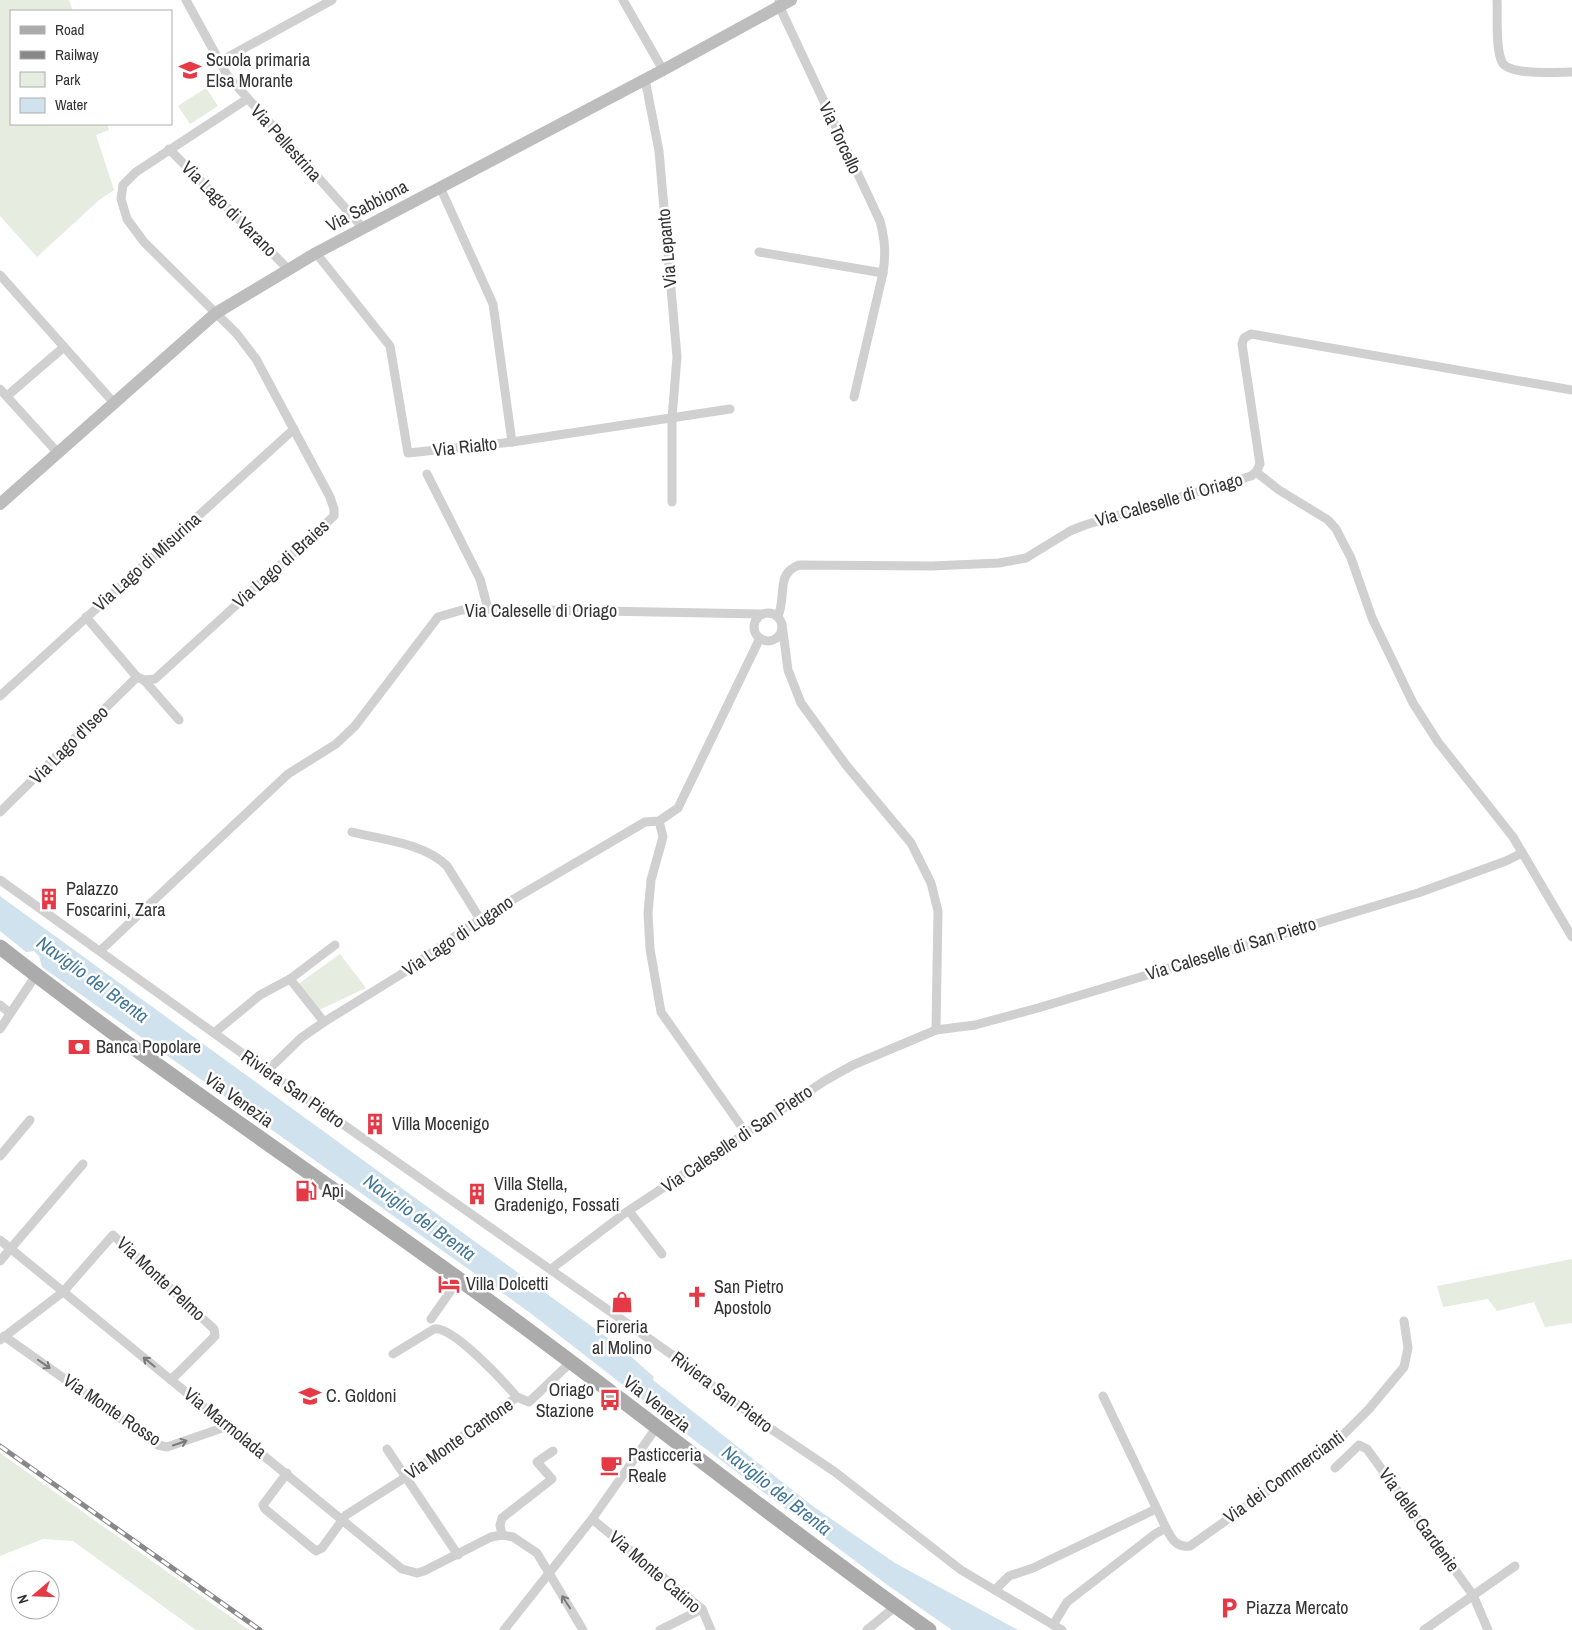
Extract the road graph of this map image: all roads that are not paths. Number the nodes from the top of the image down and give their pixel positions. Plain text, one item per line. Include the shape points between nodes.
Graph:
1 (186, 0) edge
2 (332, 0) edge
3 (623, 0) edge
4 (1497, 0) edge
5 (783, 2) edge
6 (219, 62) junction
7 (663, 70) junction
8 (1572, 72) edge
9 (645, 80) junction
10 (247, 99) junction
11 (169, 149) junction
12 (440, 187) junction
13 (363, 228) junction
14 (758, 252) dead end
15 (316, 253) junction
16 (288, 269) junction
17 (883, 273) junction
18 (0, 275) edge
19 (216, 313) junction
20 (64, 347) junction
21 (0, 389) edge
22 (1572, 390) edge
23 (7, 396) junction
24 (854, 397) dead end
25 (114, 403) junction
26 (730, 409) dead end
27 (672, 418) junction
28 (294, 430) junction
29 (512, 442) junction
30 (58, 453) junction
31 (1256, 472) junction
32 (427, 474) dead end
33 (672, 502) dead end
34 (0, 504) edge
35 (488, 609) junction
36 (761, 614) junction
37 (86, 617) junction
38 (780, 620) junction
39 (760, 638) junction
40 (140, 679) junction
41 (0, 696) edge
42 (179, 720) dead end
43 (0, 812) edge
44 (659, 821) junction
45 (352, 832) dead end
46 (1522, 853) junction
47 (0, 880) edge
48 (480, 919) junction
49 (1572, 937) edge
50 (335, 946) dead end
51 (0, 947) edge
52 (101, 950) junction
53 (290, 979) junction
54 (32, 981) dead end
55 (0, 1005) edge
56 (9, 1015) junction
57 (324, 1022) junction
58 (0, 1029) edge
59 (936, 1030) junction
60 (214, 1033) junction
61 (266, 1071) junction
62 (30, 1120) dead end
63 (746, 1133) junction
64 (0, 1156) edge
65 (83, 1164) dead end
66 (629, 1211) junction
67 (0, 1240) edge
68 (10, 1249) junction
69 (662, 1254) dead end
70 (0, 1261) edge
71 (551, 1269) junction
72 (459, 1279) junction
73 (63, 1292) junction
74 (431, 1319) dead end
75 (1404, 1320) dead end
76 (2, 1338) edge
77 (393, 1354) dead end
78 (571, 1362) junction
79 (172, 1380) junction
80 (517, 1396) junction
81 (1103, 1396) dead end
82 (228, 1426) junction
83 (656, 1428) junction
84 (387, 1448) dead end
85 (552, 1451) dead end
86 (1335, 1468) dead end
87 (287, 1473) junction
88 (406, 1477) junction
89 (1156, 1508) junction
90 (592, 1519) junction
91 (343, 1520) junction
92 (1166, 1528) junction
93 (502, 1535) junction
94 (458, 1555) junction
95 (1515, 1566) dead end
96 (548, 1574) junction
97 (995, 1590) junction
98 (1473, 1595) junction
99 (896, 1606) junction
100 (702, 1609) junction
101 (1053, 1625) junction
102 (504, 1630) edge
103 (584, 1630) edge
104 (660, 1630) edge
105 (711, 1630) edge
106 (867, 1630) edge
107 (929, 1630) edge
108 (1062, 1630) edge
109 (1424, 1630) edge
110 (1488, 1630) edge

1 - 6 street, Via Pellestrina
2 - 6 street
3 - 7 street
4 - 8 street via 1499,53 1508,68
5 - 7 street, Via Sabbiona
5 - 17 street, Via Torcello via 880,221 886,257
6 - 10 street, Via Pellestrina
7 - 9 street, Via Sabbiona
9 - 12 street, Via Sabbiona
9 - 27 street, Via Lepanto via 659,151 677,357
10 - 11 street, Via Lago di Braies
10 - 13 street, Via Pellestrina
11 - 16 street, Via Lago di Varano
11 - 19 street, Via Lago di Braies via 123,185 121,199 127,219 144,242
12 - 13 street, Via Sabbiona
12 - 29 street, Via Rialto via 493,304
13 - 15 street, Via Sabbiona
14 - 17 street
15 - 16 street, Via Sabbiona
15 - 29 street, Via Rialto via 390,346 408,453
16 - 19 street, Via Sabbiona
17 - 24 street, Via Torcello
18 - 20 street
19 - 25 street, Via Sabbiona
19 - 28 street, Via Lago di Braies via 238,334 256,359
20 - 23 street
20 - 25 street
21 - 23 street
22 - 31 street, Via Caleselle di Oriago via 1251,334 1244,338 1242,344 1259,454 1260,464
23 - 30 street
25 - 30 street, Via Sabbiona
26 - 27 street
27 - 29 street
27 - 33 street, Via Lepanto
28 - 37 street, Via Lago di Misurina
28 - 40 street, Via Lago di Braies via 330,497 334,516 154,679
30 - 34 street, Via Sabbiona
31 - 38 street, Via Caleselle di Oriago via 1243,479 1078,528 1016,561 932,566 800,565 784,575
31 - 46 street via 1328,520 1336,529 1413,703 1438,742 1500,819
32 - 35 street via 480,579
35 - 36 street, Via Caleselle di Oriago
35 - 52 street, Via Caleselle di Oriago via 462,610 438,618 356,726 336,744 288,774
36 - 38 street via 770,613
36 - 39 street via 754,629
37 - 40 street
37 - 41 street, Via Lago di Misurina
38 - 39 street via 780,634 773,640
38 - 59 street via 788,670 801,703 846,765 911,843 931,883 938,910
39 - 44 street, Via Lago di Lugano via 678,808
40 - 42 street
40 - 43 street, Via Lago d'Iseo
44 - 48 street, Via Lago di Lugano via 645,822
44 - 63 street via 663,838 651,880 648,913 650,949 661,1012
45 - 48 street via 420,849 440,859
46 - 49 street
46 - 59 street, Via Caleselle di San Pietro via 1414,894 1038,1008 975,1025
47 - 52 street, Riviera San Pietro
48 - 57 street, Via Lago di Lugano via 400,975
50 - 53 street
51 - 72 main road, Via Venezia via 122,1040
52 - 60 street, Riviera San Pietro
53 - 57 street
53 - 60 street via 260,995
54 - 56 street
55 - 56 street
56 - 58 street
57 - 61 street, Via Lago di Lugano via 301,1038
59 - 63 street, Via Caleselle di San Pietro via 853,1065
60 - 61 street, Riviera San Pietro
61 - 71 street, Riviera San Pietro
62 - 64 street
63 - 66 street, Via Caleselle di San Pietro
65 - 68 street
66 - 69 street
66 - 71 street, Via Caleselle di San Pietro
67 - 68 street, Via Marmolada
68 - 70 street
68 - 73 street, Via Marmolada
71 - 97 street, Riviera San Pietro via 835,1472 961,1570
72 - 74 street
72 - 78 main road, Via Venezia
73 - 76 street, Via Monte Rosso
79 -> 73 street, Via Marmolada
73 - 79 street, Via Monte Pelmo via 114,1234 214,1329 215,1336
75 - 92 street, Via dei Commercianti via 1408,1348 1404,1367 1334,1444 1190,1546 1176,1544
76 -> 82 street, Via Monte Rosso via 158,1445 167,1447
77 - 80 street via 434,1329 440,1329 473,1351
78 - 80 street, Via Monte Cantone via 528,1402
78 - 83 main road, Via Venezia
79 - 82 street, Via Marmolada
80 - 88 street, Via Monte Cantone
81 - 89 street, Via dei Commercianti
82 - 87 street, Via Marmolada
83 - 90 street
83 - 99 main road, Via Venezia
84 - 88 street
85 - 93 street via 537,1462 552,1479 502,1518
86 - 98 street, Via delle Gardenie via 1359,1445 1367,1449
87 - 91 street, Via Marmolada
87 - 91 street, Via Monte Cantone via 263,1505 265,1509 316,1551 322,1548
88 - 91 street, Via Monte Cantone
88 - 94 street
89 - 92 street, Via dei Commercianti
89 - 97 street via 1033,1568 1009,1576
90 - 96 street
90 - 100 street, Via Monte Catino
91 - 94 street, Via Marmolada via 408,1572 424,1571
92 - 101 street via 1074,1596 1062,1607
93 - 94 street, Via Marmolada via 490,1537
93 - 96 street via 517,1538 537,1553
95 - 98 street
96 - 102 street
103 -> 96 street
97 - 101 street, Riviera San Pietro
98 - 109 street
98 - 110 street, Via delle Gardenie
99 - 106 street
99 - 107 main road, Via Venezia
100 - 104 street
100 - 105 street, Via Monte Catino
101 - 108 street

